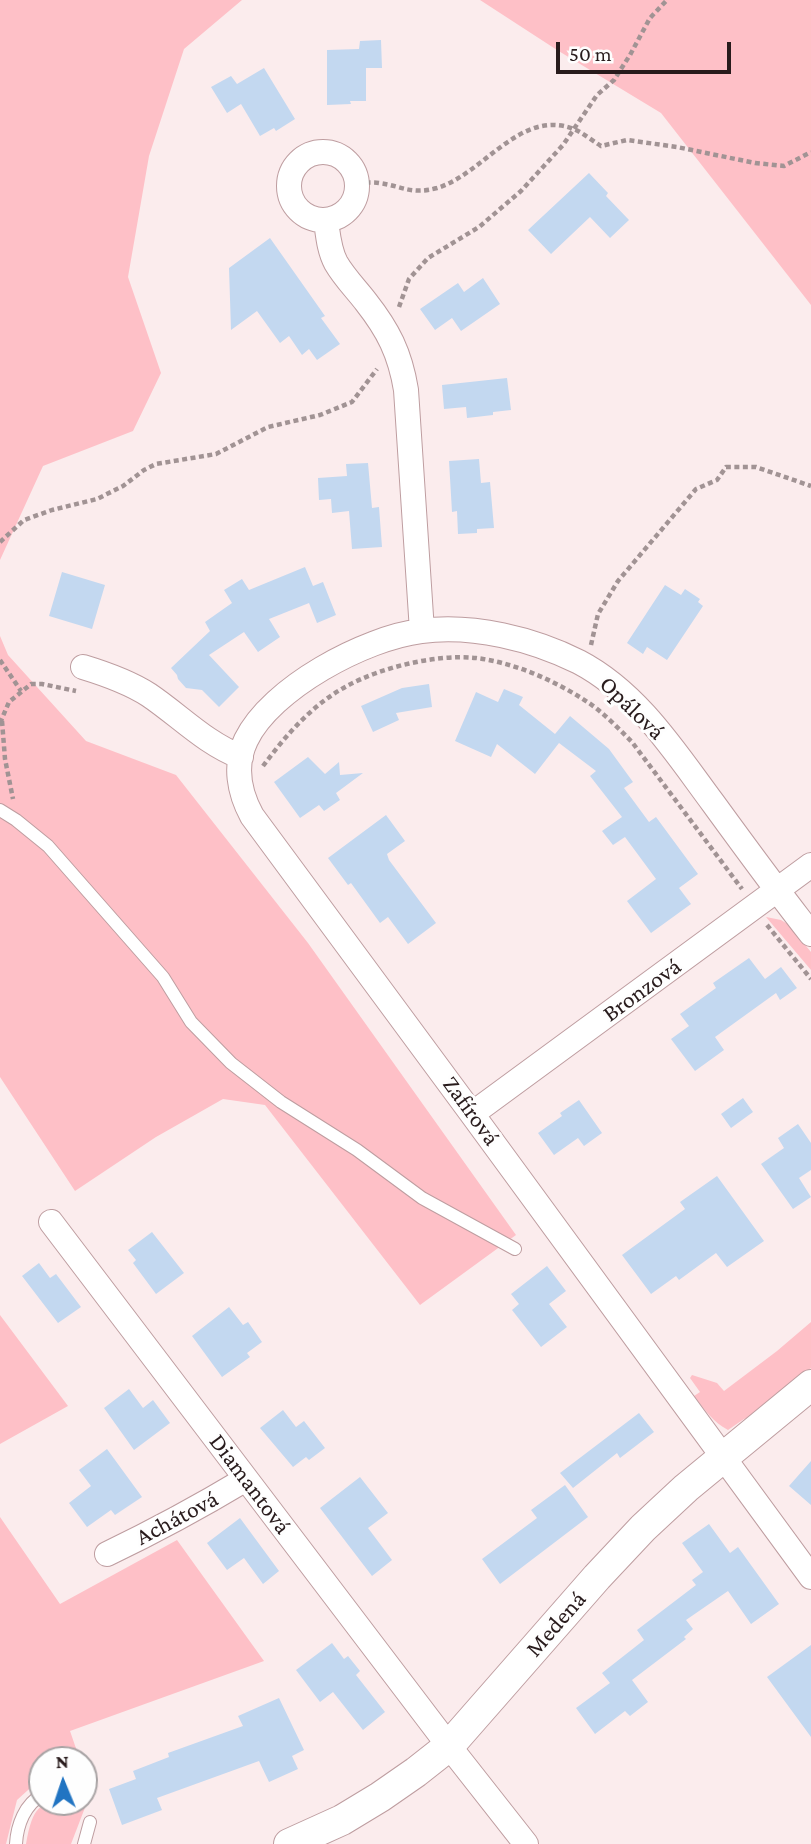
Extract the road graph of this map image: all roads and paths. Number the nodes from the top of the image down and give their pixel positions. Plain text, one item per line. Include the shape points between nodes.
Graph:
1 (667, 0) edge
2 (574, 129) junction
3 (811, 152) edge
4 (357, 183) junction
5 (326, 221) junction
6 (395, 346) junction
7 (811, 486) edge
8 (0, 542) edge
9 (422, 631) junction
10 (0, 660) edge
11 (83, 667) dead end
12 (591, 670) junction
13 (309, 676) joint
14 (21, 691) junction
15 (81, 692) dead end
16 (1, 722) edge
17 (241, 757) junction
18 (259, 775) dead end
19 (0, 810) edge
20 (16, 820) junction
21 (811, 866) edge
22 (743, 890) dead end
23 (777, 890) junction
24 (764, 922) dead end
25 (811, 934) edge
26 (811, 978) edge
27 (472, 1114) junction
28 (51, 1222) dead end
29 (514, 1249) dead end
30 (811, 1385) edge
31 (724, 1458) junction
32 (246, 1479) junction
33 (107, 1554) dead end
34 (811, 1577) edge
35 (449, 1746) junction
36 (28, 1806) edge
37 (90, 1822) dead end
38 (16, 1844) edge
39 (84, 1844) edge
40 (291, 1844) edge
41 (526, 1844) edge

1 - 2 path via 650,18 614,80 597,95
2 - 3 path via 601,146 627,140 784,166
2 - 4 path via 547,124 527,130 460,178 438,187 420,191
2 - 6 path via 521,191 479,227 428,258 409,279 396,323
4 - 5 street via 346,212
4 - 5 street via 348,164 330,153 308,155 298,162 289,184 295,206 303,214
5 - 6 street via 336,262
6 - 8 path via 352,402 268,427 216,454 156,464 97,499 24,520
6 - 9 street via 406,390
7 - 12 path via 756,467 726,467 717,480 696,489 618,581 598,614
9 - 12 street, Opálová via 505,636 555,651
9 - 13 street, Opálová via 375,643
10 - 14 path
11 - 17 street via 149,695 222,750
12 - 23 street, Opálová via 648,718
13 - 17 street, Zafírová via 257,723
14 - 15 path via 42,684
14 - 16 path via 9,702
16 - 20 path
17 - 27 street, Zafírová via 239,781 252,816
18 - 22 path via 303,719 346,686 411,664 474,658 503,663 563,687 591,704 623,733
19 - 20 lane
20 - 29 lane via 48,846 163,977 191,1022 231,1063 422,1198
21 - 23 street, Bronzová
23 - 25 street, Opálová
23 - 27 street, Bronzová
24 - 26 path
27 - 31 street, Zafírová
28 - 32 street, Diamantová
30 - 31 street, Medená
31 - 34 street, Zafírová
31 - 35 street, Medená via 643,1528
32 - 33 street, Achátová
32 - 35 street, Diamantová
35 - 40 street, Medená via 380,1797
35 - 41 street, Diamantová
36 - 38 lane
37 - 39 lane

